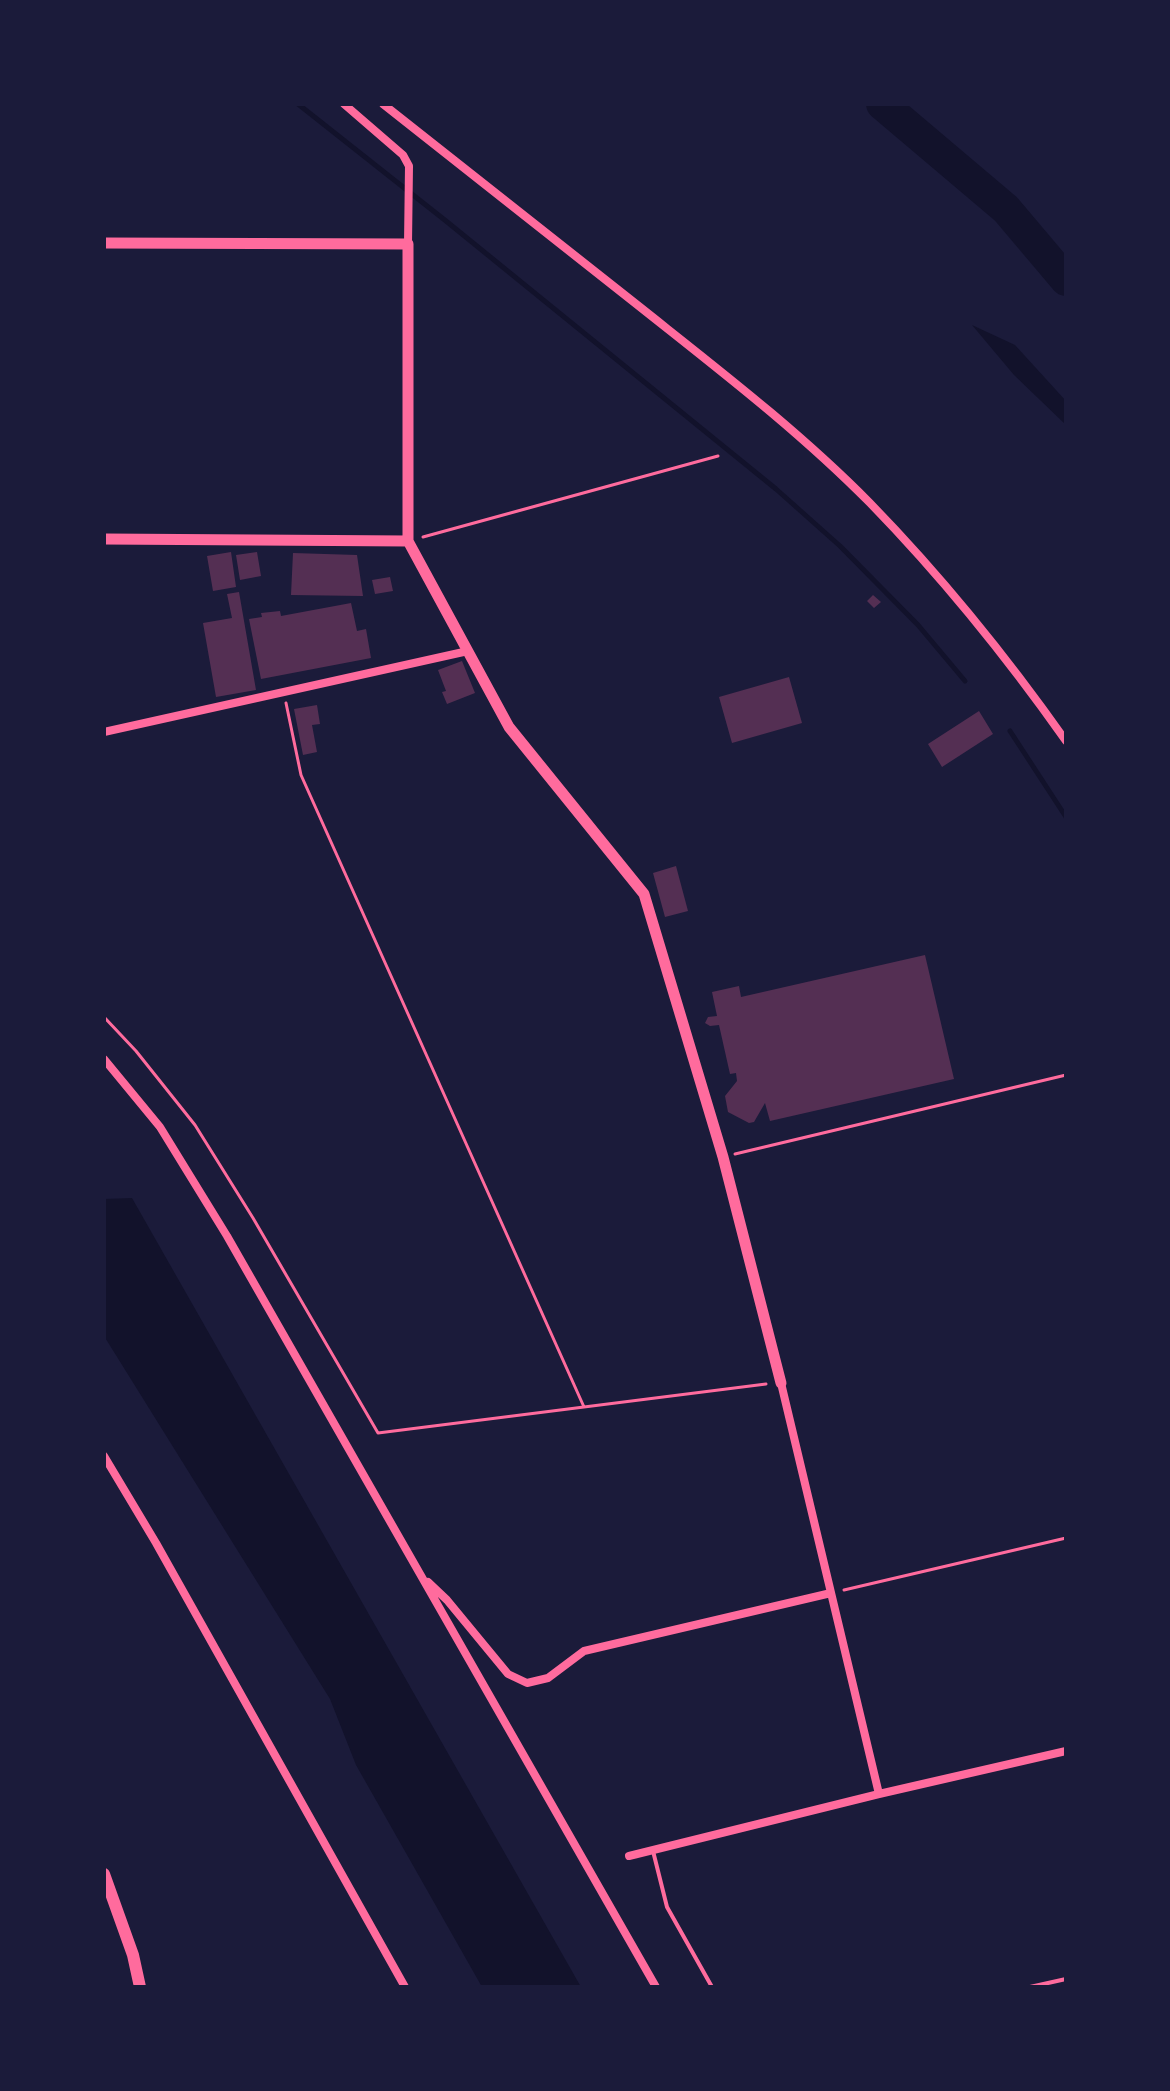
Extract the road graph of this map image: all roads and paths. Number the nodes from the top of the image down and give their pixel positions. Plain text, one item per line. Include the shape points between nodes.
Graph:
1 (344, 104) edge
2 (383, 104) edge
3 (104, 243) edge
4 (408, 244) junction
5 (718, 456) dead end
6 (104, 539) edge
7 (408, 541) junction
8 (468, 651) junction
9 (284, 694) junction
10 (104, 732) edge
11 (1066, 741) edge
12 (104, 1017) edge
13 (104, 1059) edge
14 (1066, 1075) edge
15 (723, 1157) junction
16 (781, 1383) junction
17 (584, 1407) junction
18 (104, 1456) edge
19 (1066, 1538) edge
20 (421, 1576) junction
21 (831, 1593) junction
22 (1066, 1751) edge
23 (879, 1794) junction
24 (653, 1850) junction
25 (629, 1856) dead end
26 (104, 1874) edge
27 (1066, 1979) edge
28 (140, 1987) edge
29 (405, 1987) edge
30 (656, 1987) edge
31 (712, 1987) edge
32 (1030, 1987) edge

1 - 4 street via 409,166
2 - 11 street via 707,360 868,501 1012,664
3 - 4 street
4 - 7 street
5 - 7 path
6 - 7 street
7 - 8 street
8 - 9 street
8 - 15 street via 509,727 644,894
9 - 10 street
9 - 17 path via 301,775
12 - 17 path via 195,1125 378,1433
13 - 20 street via 169,1141
14 - 15 path
15 - 16 street
16 - 17 path
16 - 21 street
18 - 29 street
19 - 21 path
20 - 21 street via 508,1674 527,1683 548,1678 584,1651
20 - 30 street
21 - 23 street
22 - 23 street
23 - 24 street
24 - 25 street
24 - 31 lane via 667,1907
26 - 28 main road
27 - 32 lane

